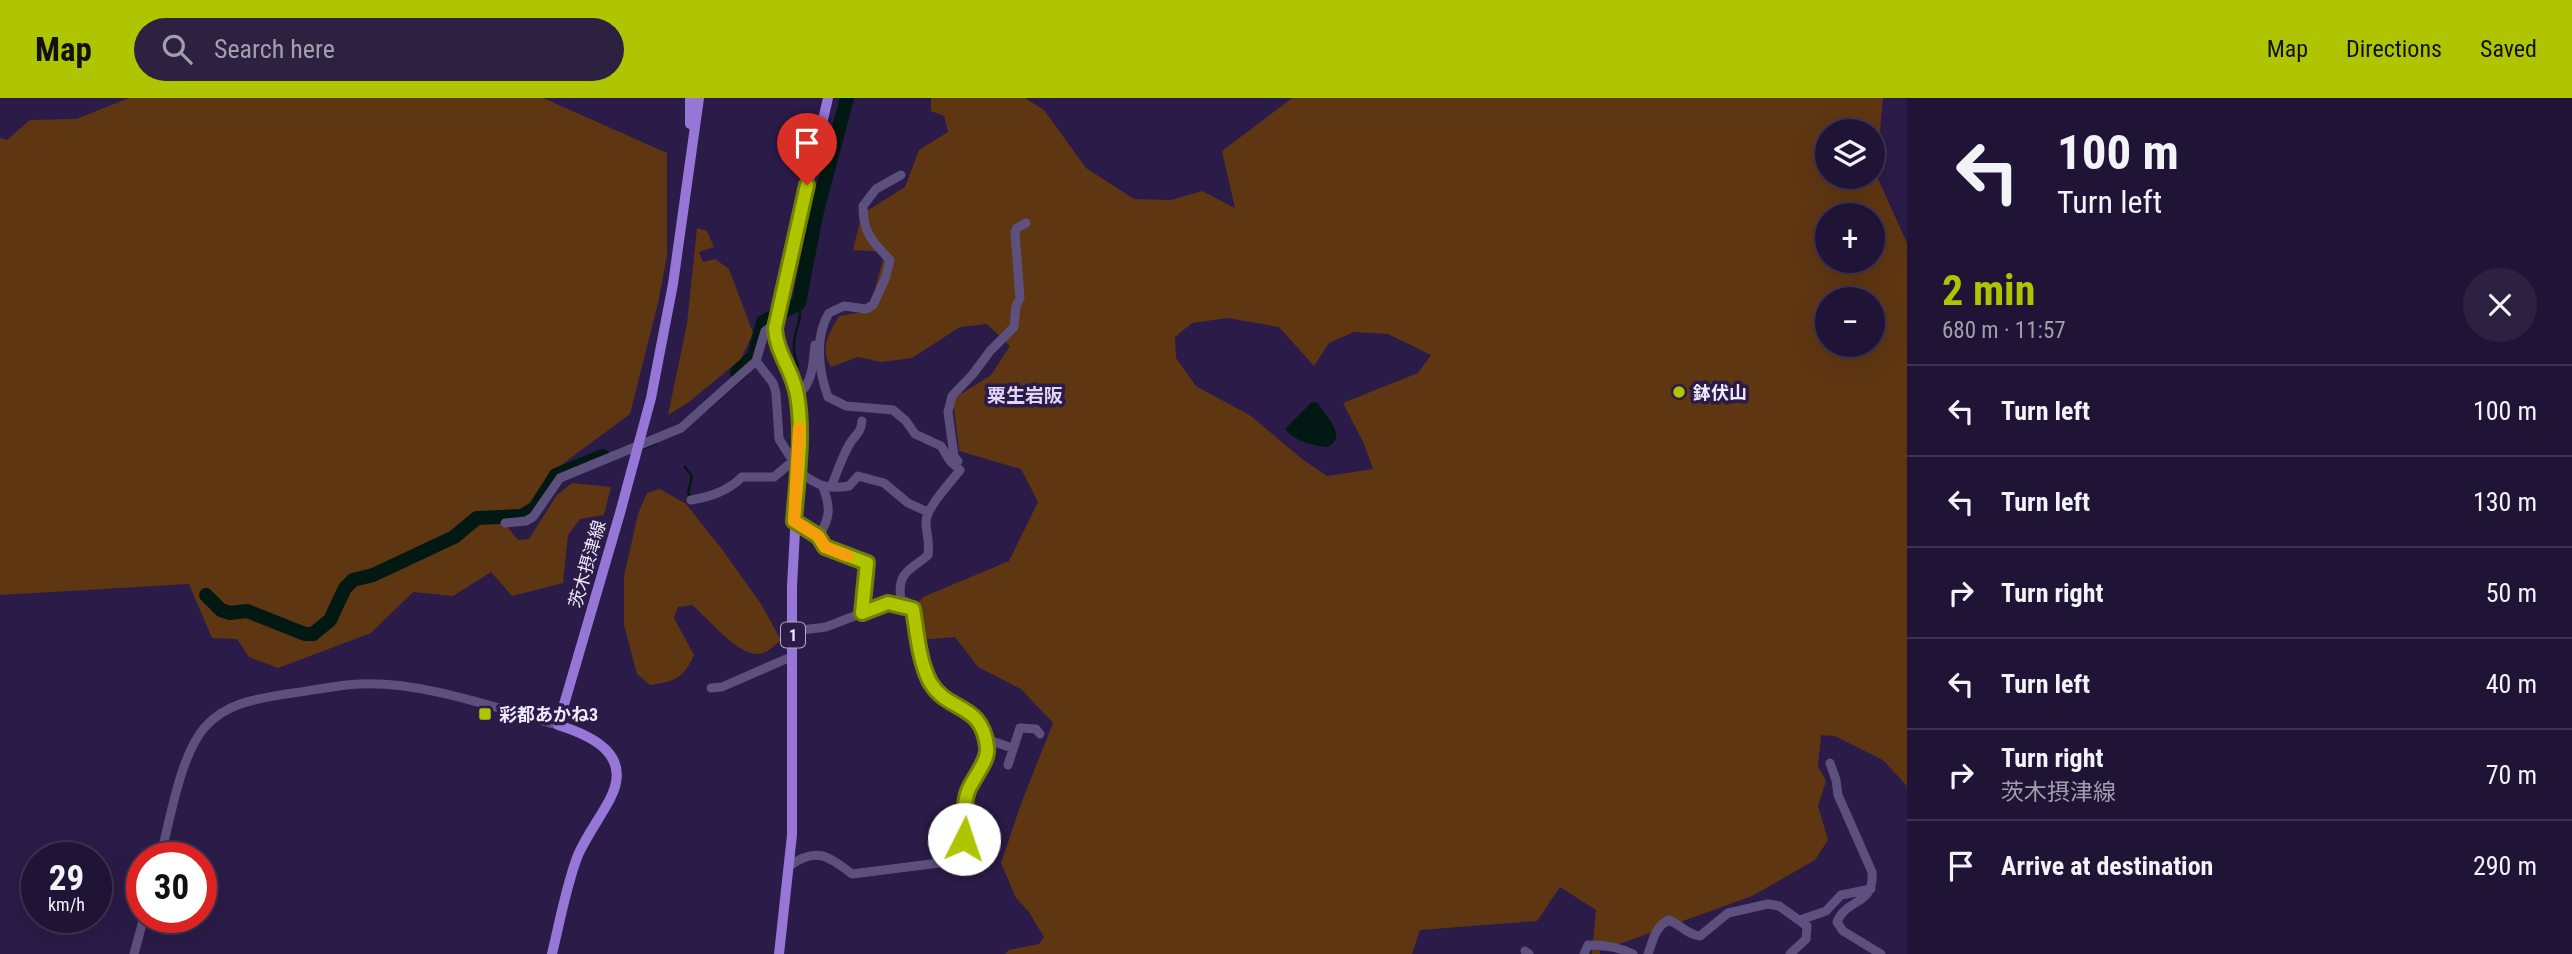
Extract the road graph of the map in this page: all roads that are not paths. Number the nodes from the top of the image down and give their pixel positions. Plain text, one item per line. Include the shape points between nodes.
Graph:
1 (690, 98) edge
2 (699, 98) edge
3 (828, 98) edge
4 (692, 141) junction
5 (901, 176) dead end
6 (1026, 223) dead end
7 (776, 319) junction
8 (820, 344) junction
9 (756, 361) junction
10 (797, 395) junction
11 (862, 421) dead end
12 (794, 461) junction
13 (960, 470) junction
14 (827, 487) junction
15 (691, 500) dead end
16 (928, 512) junction
17 (794, 521) junction
18 (505, 523) dead end
19 (818, 536) junction
20 (913, 609) junction
21 (862, 613) junction
22 (793, 631) junction
23 (791, 660) junction
24 (711, 688) dead end
25 (558, 725) junction
26 (1040, 734) dead end
27 (986, 739) junction
28 (1012, 748) junction
29 (1830, 763) dead end
30 (1008, 765) dead end
31 (164, 842) edge
32 (789, 866) junction
33 (1871, 889) junction
34 (1800, 920) junction
35 (140, 933) edge
36 (134, 954) edge
37 (552, 954) edge
38 (779, 954) edge
39 (1584, 954) edge
40 (1633, 954) edge
41 (1648, 954) edge
42 (1790, 954) edge
43 (1881, 954) edge

1 - 4 main road, 茨木摂津線
2 - 4 main road, 茨木摂津線
3 - 7 main road, 1
4 - 25 main road, 茨木摂津線 via 673,284 650,398
5 - 8 street via 876,189 863,206 863,225 890,260 873,305 866,309 844,306 829,313
6 - 13 street via 1014,233 1020,298 1014,327 950,404 951,443
7 - 9 street via 765,330
7 - 10 main road, 1 via 777,348
8 - 10 street via 815,345 813,372
8 - 13 street via 828,397 846,406 892,410 915,434 940,446
9 - 12 street via 773,383 779,439
9 - 18 street via 681,428 559,478 533,517
10 - 12 main road, 1 via 800,440
11 - 14 street
12 - 14 street via 814,484
12 - 15 street via 774,477 742,477 713,496
12 - 17 main road, 1
13 - 16 street
14 - 16 street via 849,486 858,476 884,483
14 - 19 street via 828,521
16 - 20 street via 928,555 905,572 900,594
17 - 19 street
17 - 22 main road, 1
19 - 21 street via 825,547 867,563
20 - 21 street via 888,603
20 - 27 street via 932,684 974,715
21 - 22 street via 826,627
22 - 23 main road, 1
23 - 24 street
23 - 32 main road, 1
25 - 31 street via 393,685 360,684 236,704 220,713 194,741
25 - 37 main road via 600,743 613,759 616,779 574,866
26 - 28 street via 1036,729 1020,728
27 - 28 street
27 - 32 street via 988,752 967,793 963,860 852,874 815,853
28 - 30 street
29 - 33 street via 1838,794 1872,872
32 - 38 main road, 1
33 - 34 street via 1841,895 1826,911
33 - 43 street via 1837,922 1843,931
34 - 41 street via 1768,904 1728,913 1700,936 1669,920 1657,930
34 - 42 street via 1808,933
35 - 36 street
39 - 40 street via 1588,945 1598,945

